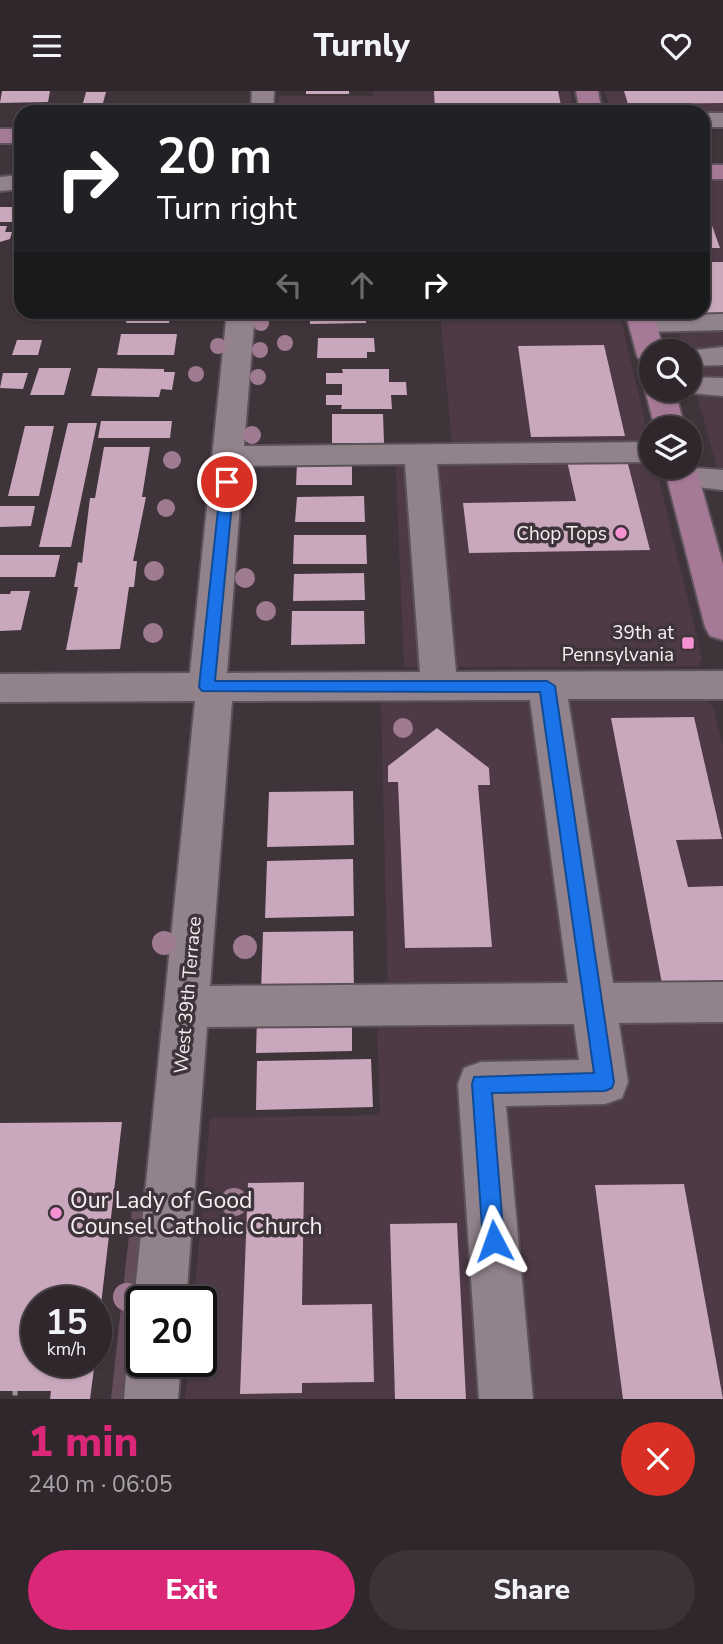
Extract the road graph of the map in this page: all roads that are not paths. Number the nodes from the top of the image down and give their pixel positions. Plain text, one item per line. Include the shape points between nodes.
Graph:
1 (241, 319) edge
2 (641, 319) edge
3 (662, 319) edge
4 (723, 322) edge
5 (647, 339) edge
6 (723, 356) edge
7 (702, 357) edge
8 (702, 386) edge
9 (723, 387) edge
10 (639, 452) edge
11 (420, 454) junction
12 (229, 456) junction
13 (702, 476) edge
14 (683, 479) edge
15 (723, 480) edge
16 (723, 627) edge
17 (723, 685) edge
18 (547, 686) junction
19 (211, 687) junction
20 (439, 687) junction
21 (0, 688) edge
22 (723, 1002) edge
23 (594, 1003) junction
24 (186, 1007) junction
25 (161, 1286) edge
26 (153, 1377) edge
27 (151, 1399) edge
28 (506, 1399) edge

1 - 12 street, West 39th Terrace
2 - 5 main road
3 - 4 street
6 - 7 street
8 - 9 street
10 - 11 street
11 - 12 street
11 - 20 street
12 - 19 street, West 39th Terrace
13 - 15 street
14 - 16 main road
17 - 18 street
18 - 20 street
18 - 23 street
19 - 20 street
19 - 21 street
19 - 24 street, West 39th Terrace
22 - 23 street
23 - 24 street
23 - 28 street via 605,1082 481,1084
24 - 25 street, West 39th Terrace
26 - 27 street

